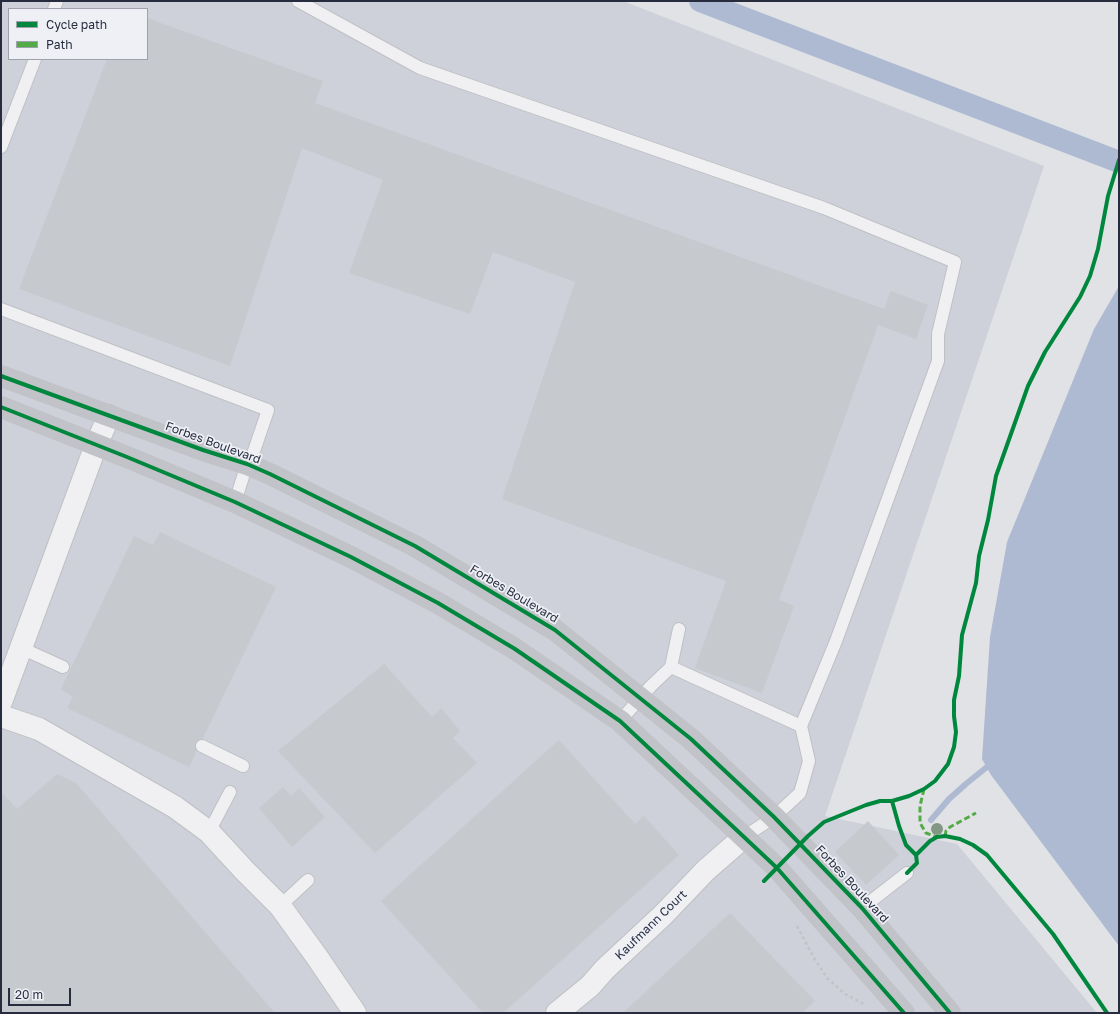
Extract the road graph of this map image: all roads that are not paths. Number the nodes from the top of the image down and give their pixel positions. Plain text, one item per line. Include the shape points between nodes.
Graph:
1 (298, 1) edge
2 (35, 60) edge
3 (1, 146) edge
4 (1, 309) edge
5 (1, 376) edge
6 (1, 407) edge
7 (109, 416) junction
8 (96, 445) junction
9 (247, 464) junction
10 (235, 502) junction
11 (679, 630) dead end
12 (21, 648) junction
13 (63, 667) dead end
14 (671, 667) junction
15 (640, 698) junction
16 (1, 702) edge
17 (1, 716) edge
18 (620, 721) junction
19 (801, 726) junction
20 (202, 746) dead end
21 (242, 766) dead end
22 (230, 792) dead end
23 (774, 817) junction
24 (209, 832) junction
25 (744, 837) junction
26 (907, 873) dead end
27 (308, 880) dead end
28 (280, 906) junction
29 (862, 908) junction
30 (355, 1013) edge
31 (557, 1013) edge
32 (904, 1013) edge
33 (950, 1013) edge

1 - 19 lane via 420,68 824,208 955,262 938,334 938,361 836,641
2 - 3 lane
4 - 9 lane via 268,410
5 - 7 main road, Forbes Boulevard
6 - 8 main road
7 - 8 street
7 - 9 main road, Forbes Boulevard
8 - 10 main road
8 - 12 street
9 - 10 lane
9 - 15 main road, Forbes Boulevard via 415,546 555,630
10 - 18 main road via 341,558 438,603 509,645
11 - 14 lane
12 - 13 lane
12 - 16 street
14 - 15 lane
14 - 19 lane
15 - 18 lane
15 - 23 main road, Forbes Boulevard via 691,739
17 - 24 street via 39,730 175,807
18 - 25 main road
19 - 23 lane via 809,761 800,793
20 - 21 lane
22 - 24 lane
23 - 25 lane
23 - 29 main road, Forbes Boulevard
24 - 28 street
25 - 31 street, Kaufmann Court via 706,870 590,986
25 - 32 main road via 777,868
26 - 29 lane
27 - 28 lane
28 - 30 street
29 - 33 main road, Forbes Boulevard

